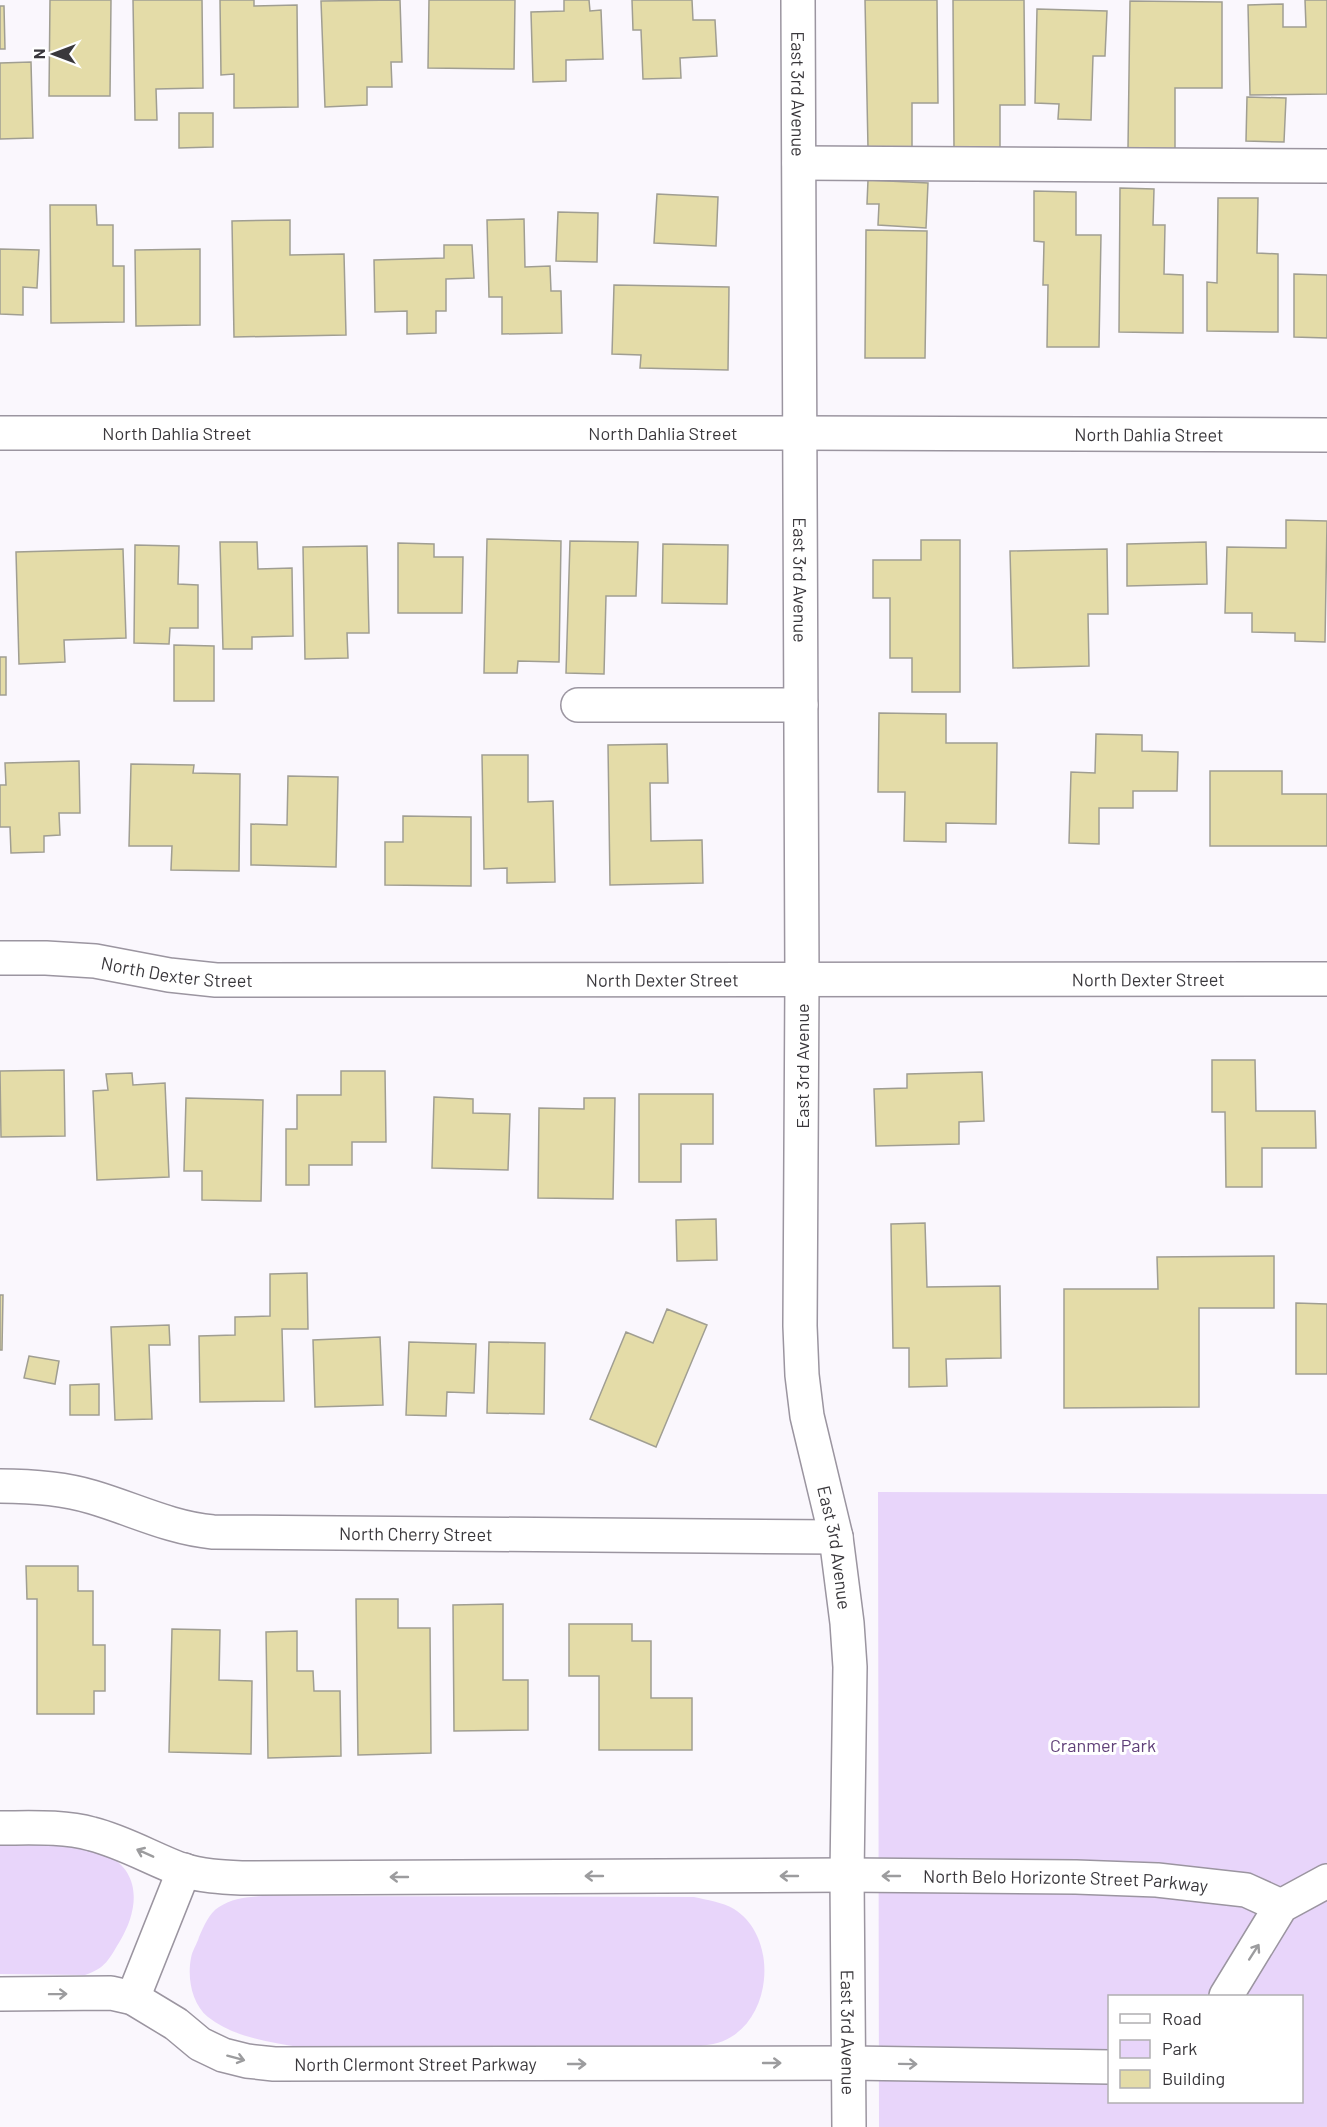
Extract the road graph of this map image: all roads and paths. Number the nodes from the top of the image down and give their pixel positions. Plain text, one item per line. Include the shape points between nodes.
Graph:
1 (798, 0) edge
2 (799, 163) junction
3 (1327, 166) edge
4 (0, 433) edge
5 (800, 433) junction
6 (1327, 435) edge
7 (578, 705) dead end
8 (801, 705) junction
9 (0, 958) edge
10 (1327, 979) edge
11 (802, 980) junction
12 (0, 1486) edge
13 (837, 1537) junction
14 (0, 1828) edge
15 (184, 1870) junction
16 (847, 1875) junction
17 (1327, 1881) edge
18 (1281, 1906) junction
19 (0, 1994) edge
20 (1227, 1995) edge
21 (133, 1998) junction
22 (849, 2063) junction
23 (1108, 2067) edge
24 (849, 2127) edge

1 - 2 street, East 3rd Avenue
2 - 3 street
2 - 5 street, East 3rd Avenue
4 - 5 street, North Dahlia Street
5 - 6 street, North Dahlia Street
5 - 8 street, East 3rd Avenue
7 - 8 street
8 - 11 street, East 3rd Avenue
9 - 11 street, North Dexter Street via 95,961 216,980
10 - 11 street, North Dexter Street
11 - 13 street, East 3rd Avenue via 802,1375 809,1428
12 - 13 street, North Cherry Street via 67,1491 169,1524 213,1532
13 - 16 street, East 3rd Avenue via 849,1667
15 -> 14 street via 90,1833
16 -> 15 street via 242,1878
15 - 21 street
18 -> 16 street, North Belo Horizonte Street Parkway via 1246,1890 1157,1880
16 - 22 street, East 3rd Avenue
17 - 18 street
20 -> 18 street
19 -> 21 street, North Clermont Street Parkway via 111,1993
21 -> 22 street, North Clermont Street Parkway via 200,2044 248,2061 274,2064
22 -> 23 street
22 - 24 street, East 3rd Avenue

